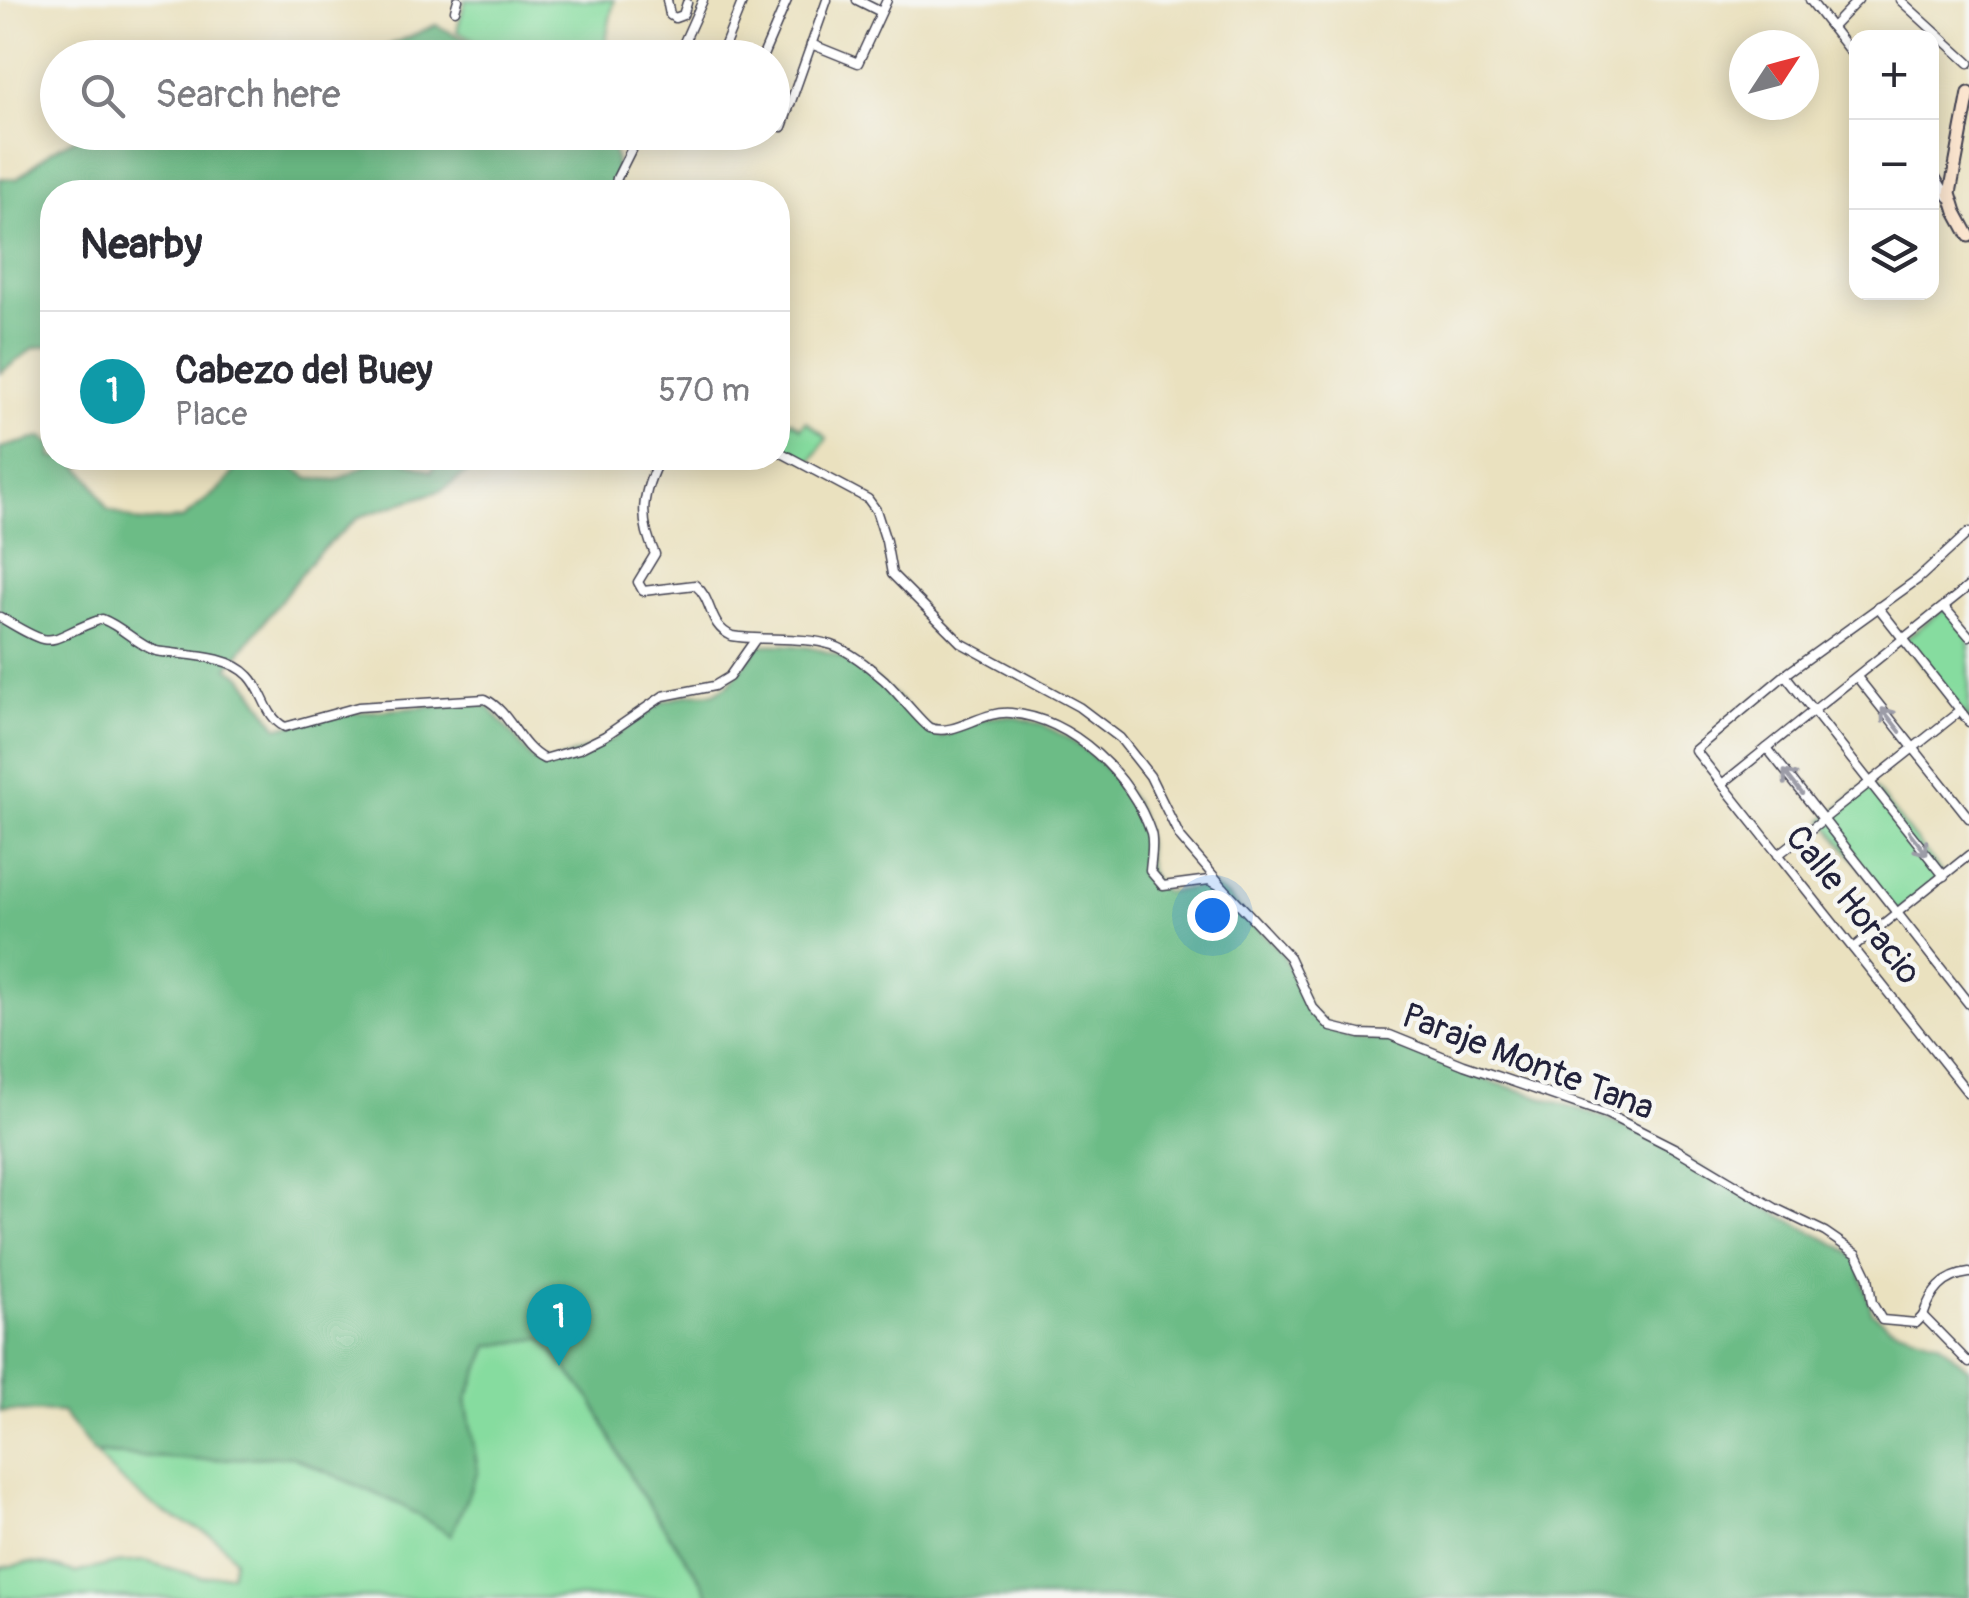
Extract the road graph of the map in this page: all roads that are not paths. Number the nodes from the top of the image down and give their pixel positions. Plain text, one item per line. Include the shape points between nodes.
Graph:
1 (668, 0) edge
2 (744, 0) edge
3 (787, 0) edge
4 (826, 0) edge
5 (857, 0) edge
6 (887, 0) edge
7 (1810, 0) edge
8 (1858, 0) edge
9 (1900, 0) edge
10 (686, 2) edge
11 (702, 2) edge
12 (881, 12) junction
13 (679, 18) junction
14 (1832, 27) junction
15 (691, 29) junction
16 (686, 40) edge
17 (727, 40) edge
18 (770, 40) edge
19 (811, 44) junction
20 (1849, 49) edge
21 (1969, 63) edge
22 (1969, 93) edge
23 (790, 103) edge
24 (631, 150) edge
25 (617, 180) edge
26 (1939, 182) edge
27 (1951, 200) junction
28 (1969, 236) edge
29 (790, 457) edge
30 (655, 470) edge
31 (1969, 532) edge
32 (1969, 586) edge
33 (1878, 607) junction
34 (1945, 608) junction
35 (0, 618) edge
36 (1969, 636) edge
37 (756, 640) junction
38 (1904, 640) junction
39 (1785, 675) junction
40 (1857, 677) junction
41 (1814, 711) junction
42 (1960, 711) junction
43 (1969, 722) edge
44 (1767, 748) junction
45 (1913, 748) junction
46 (1870, 782) junction
47 (1722, 784) junction
48 (1969, 818) edge
49 (1823, 820) junction
50 (1778, 855) junction
51 (1969, 855) edge
52 (1944, 876) junction
53 (1224, 888) junction
54 (1897, 913) junction
55 (1853, 948) junction
56 (1969, 1004) edge
57 (1969, 1094) edge
58 (1969, 1273) edge
59 (1923, 1316) junction
60 (1969, 1363) edge

1 - 13 street via 670,15
2 - 17 street
3 - 18 street
4 - 19 street
5 - 12 street
6 - 12 street
7 - 14 street
8 - 14 street
9 - 21 street
10 - 11 street
10 - 13 street
11 - 15 street
12 - 19 street via 858,62
13 - 15 street
14 - 20 street
15 - 16 street
19 - 23 street
22 - 27 main road
24 - 25 street
26 - 27 street
27 - 28 main road
29 - 53 street, Paraje Monte Tana via 868,499 892,574 960,643 1079,707 1120,738 1150,776 1180,837
30 - 37 street via 643,517 655,554 639,587 695,585 718,628
31 - 33 street
32 - 34 street
33 - 38 street
33 - 39 street
34 - 36 street
34 - 38 street
35 - 37 street via 46,642 102,620 146,648 238,668 285,727 358,707 485,699 544,759 605,736 663,696 714,686 729,677
37 - 53 street via 832,645 903,696 925,726 945,732 1010,713 1050,724 1117,774 1152,837 1150,871 1163,886 1208,880
38 - 40 street
38 - 42 street
39 - 41 street
39 - 47 street, Calle Horacio via 1695,750
40 - 41 street
45 -> 40 street
41 - 44 street
41 - 46 street
42 - 43 street
42 - 45 street
44 - 47 street
49 -> 44 street
45 - 46 street
45 - 48 street
46 - 49 street
46 -> 52 street
47 - 50 street, Calle Horacio
49 - 50 street
49 - 54 street
50 - 55 street, Calle Horacio
51 - 52 street
52 - 54 street
53 - 59 street, Paraje Monte Tana via 1289,956 1313,1008 1331,1027 1390,1035 1608,1114 1858,1254 1882,1320 1916,1323
54 - 55 street
54 - 56 street
55 - 57 street, Calle Horacio
58 - 59 street via 1952,1275 1928,1300
59 - 60 street

